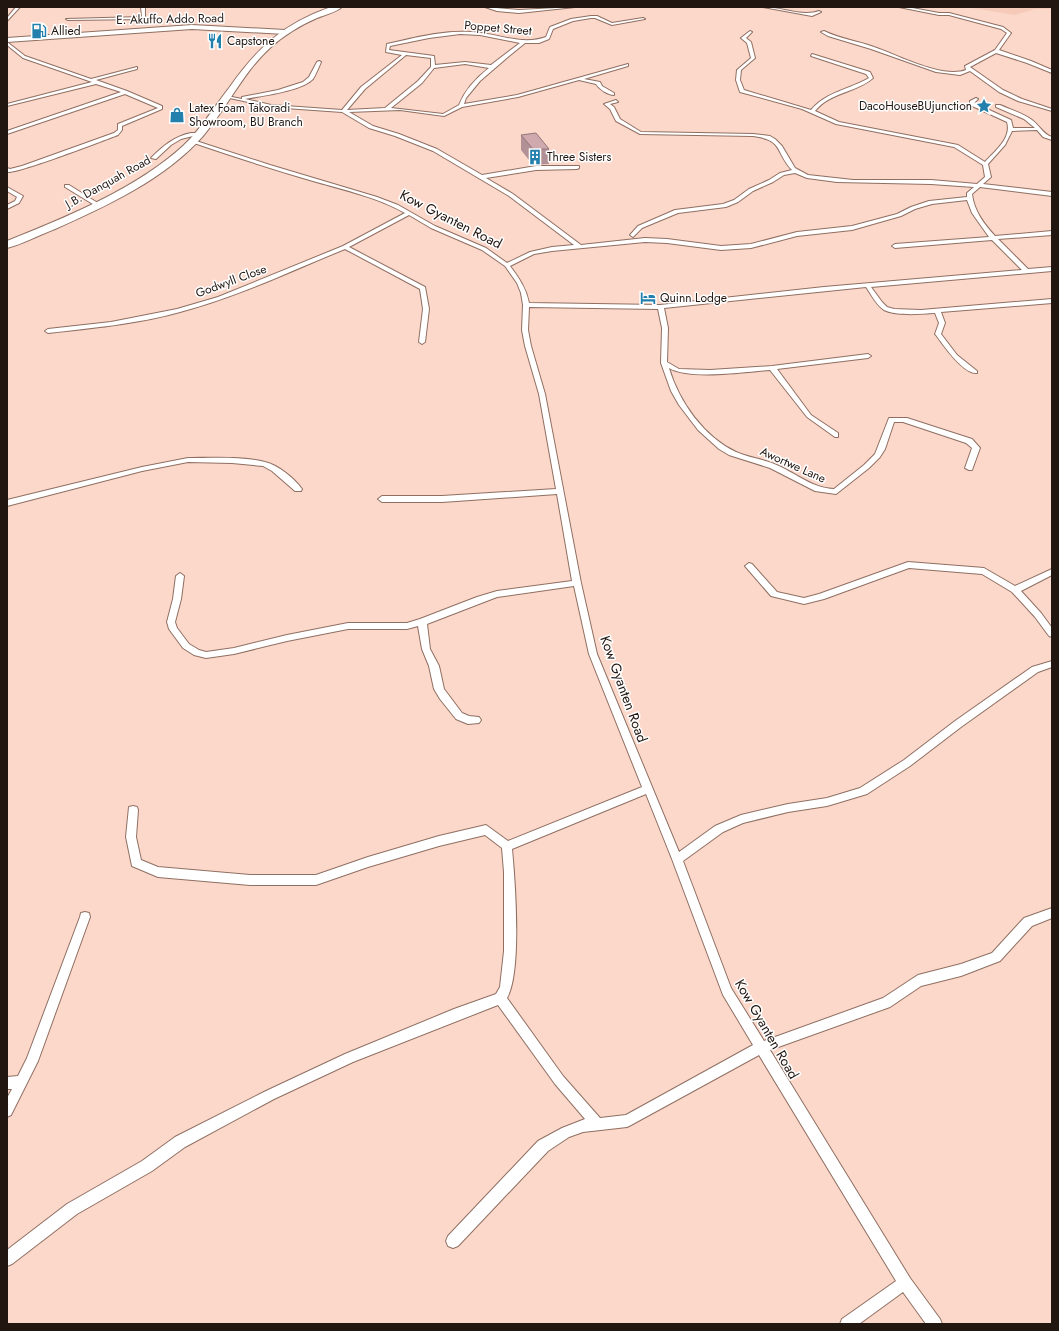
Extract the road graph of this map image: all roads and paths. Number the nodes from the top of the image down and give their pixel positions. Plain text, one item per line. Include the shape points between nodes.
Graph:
1 (18, 7) edge
2 (144, 7) edge
3 (338, 7) edge
4 (487, 7) edge
5 (573, 7) edge
6 (765, 7) edge
7 (901, 7) edge
8 (953, 10) dead end
9 (819, 12) dead end
10 (949, 14) junction
11 (68, 19) dead end
12 (643, 19) dead end
13 (7, 20) edge
14 (750, 32) dead end
15 (823, 32) dead end
16 (282, 34) junction
17 (524, 42) junction
18 (8, 43) edge
19 (996, 51) junction
20 (405, 54) junction
21 (812, 55) dead end
22 (319, 62) dead end
23 (626, 65) dead end
24 (433, 67) junction
25 (493, 67) junction
26 (967, 67) junction
27 (135, 68) dead end
28 (1052, 72) edge
29 (579, 79) junction
30 (92, 80) junction
31 (97, 82) junction
32 (125, 92) junction
33 (612, 94) dead end
34 (227, 97) junction
35 (241, 99) junction
36 (976, 99) dead end
37 (616, 101) dead end
38 (7, 105) edge
39 (461, 106) junction
40 (998, 106) dead end
41 (386, 109) junction
42 (1052, 110) edge
43 (343, 111) junction
44 (812, 112) junction
45 (1037, 129) junction
46 (1011, 130) junction
47 (7, 134) edge
48 (196, 138) junction
49 (1052, 139) edge
50 (154, 158) dead end
51 (985, 164) junction
52 (577, 167) dead end
53 (795, 171) junction
54 (8, 172) edge
55 (481, 177) junction
56 (978, 185) junction
57 (67, 186) dead end
58 (7, 189) edge
59 (1052, 194) edge
60 (968, 198) junction
61 (98, 205) junction
62 (7, 207) edge
63 (409, 213) junction
64 (1052, 233) edge
65 (633, 235) dead end
66 (993, 238) junction
67 (7, 246) edge
68 (579, 246) junction
69 (895, 246) dead end
70 (345, 247) junction
71 (507, 265) junction
72 (1052, 269) edge
73 (1026, 271) junction
74 (868, 286) junction
75 (1052, 301) edge
76 (526, 305) junction
77 (660, 307) junction
78 (937, 311) junction
79 (48, 331) dead end
80 (422, 342) dead end
81 (868, 356) dead end
82 (664, 363) junction
83 (772, 368) junction
84 (975, 372) dead end
85 (835, 435) dead end
86 (969, 468) dead end
87 (298, 489) dead end
88 (560, 491) junction
89 (382, 499) dead end
90 (7, 503) edge
91 (749, 566) dead end
92 (1052, 572) edge
93 (180, 576) dead end
94 (577, 583) junction
95 (1015, 590) junction
96 (422, 622) junction
97 (1052, 634) edge
98 (1052, 664) edge
99 (476, 720) dead end
100 (648, 789) junction
101 (133, 810) dead end
102 (507, 846) junction
103 (677, 859) junction
104 (1052, 913) edge
105 (86, 917) dead end
106 (500, 998) junction
107 (760, 1048) junction
108 (22, 1082) junction
109 (7, 1083) edge
110 (7, 1111) edge
111 (597, 1124) junction
112 (454, 1241) dead end
113 (7, 1259) edge
114 (905, 1282) junction
115 (847, 1324) edge
116 (935, 1324) edge

1 - 13 street
2 - 11 street via 144,18
3 - 16 highway, J.B. Danquah Road via 308,19
4 - 5 street via 503,11
6 - 9 street via 812,15
7 - 10 street
8 - 10 street
10 - 19 street via 1007,31 1009,33
12 - 17 street, Poppet Street via 616,24 596,17 572,20 551,28 548,38 542,41
14 - 44 street via 743,38 749,42 753,58 739,70 738,80 742,91
15 - 26 street via 930,69 956,74 965,73 968,71
16 - 18 main road, E. Akuffo Addo Road via 183,32
16 - 34 highway, J.B. Danquah Road via 260,54
17 - 20 street, Poppet Street via 470,33 428,37 388,45 387,51
17 - 25 street
18 - 30 street via 24,57
19 - 26 street
19 - 28 street
20 - 24 street via 433,58
20 - 43 street via 363,88
21 - 44 street via 868,73 871,78 831,96
22 - 35 street via 309,80
23 - 29 street
24 - 25 street via 465,63
24 - 41 street via 420,82
25 - 39 street via 463,98
26 - 42 street via 1001,91
27 - 30 street
29 - 33 street via 598,83
29 - 39 street via 518,96
30 - 31 street
31 - 32 street
31 - 38 street
32 - 47 street
32 - 54 street via 160,109 120,125 120,130 116,134
34 - 35 street
34 - 48 highway, J.B. Danquah Road
35 - 43 street via 271,106
36 - 46 street via 972,104 1009,121
37 - 53 street via 606,104 612,108 618,120 640,133 753,135 775,140 790,167
39 - 41 street via 439,115 400,108
40 - 45 street via 1023,117
41 - 43 street
43 - 55 street via 371,128 435,150
44 - 51 street via 838,123 956,146
45 - 46 street
45 - 49 street
46 - 51 street via 1005,142
48 - 50 street via 187,134 179,137
48 - 61 highway, J.B. Danquah Road via 154,173
48 - 63 street, Kow Gyanten Road via 268,166 375,198
51 - 56 street via 988,177
52 - 55 street via 536,168
53 - 56 street via 807,176 841,180
53 - 65 street via 782,174 724,206 677,212 640,227
55 - 68 street via 511,195
56 - 59 street
56 - 60 street
57 - 61 street
58 - 62 street via 20,196 17,202
60 - 66 street via 972,211
60 - 68 street via 931,202 899,215 852,228 797,234 744,247 715,248 645,240
61 - 67 highway, J.B. Danquah Road
63 - 70 street, Godwyll Close
63 - 71 street, Kow Gyanten Road via 484,249
64 - 66 street
66 - 69 street
66 - 73 street
68 - 71 street via 532,253
70 - 79 street, Godwyll Close via 227,296 178,311 111,324
70 - 80 street via 423,288 426,309
71 - 76 street, Kow Gyanten Road via 520,283
72 - 73 street
73 - 74 street
74 - 77 street
74 - 78 street via 885,308 893,311
75 - 78 street
76 - 77 street
76 - 88 street, Kow Gyanten Road via 527,341 542,394
77 - 82 street, Awortwe Lane via 665,322
78 - 84 street via 942,324 938,334 955,356
81 - 83 street
82 - 83 street via 678,371 687,372
82 - 86 street, Awortwe Lane via 670,382 688,413 716,444 733,454 774,466 816,490 836,492 846,481 870,464 881,450 892,420 904,420 969,441 976,448
83 - 85 street via 809,416
87 - 90 street via 276,470 264,464 188,460
88 - 89 street via 442,499
88 - 94 street, Kow Gyanten Road
91 - 95 street via 774,594 804,600 820,597 908,565 984,571
92 - 95 street
93 - 96 street via 178,599 171,622 173,629 186,646 206,655 348,626 396,627
94 - 96 street via 497,594
94 - 100 street, Kow Gyanten Road via 593,654
95 - 97 street
96 - 99 street via 426,649 443,696 459,716
98 - 103 street via 1035,669 907,763 863,791 827,802 741,819 719,829
100 - 102 street
100 - 103 street, Kow Gyanten Road
101 - 102 street via 131,837 136,863 158,872 250,880 316,880 439,840 486,830
102 - 106 street via 510,951 506,988
103 - 107 street, Kow Gyanten Road via 727,991
104 - 107 street via 1028,922 996,957 961,970 918,980 886,1003
105 - 108 street
106 - 111 street via 559,1080
106 - 113 street via 349,1058 270,1095 180,1142 147,1166 72,1210
107 - 111 street via 627,1121
107 - 114 street, Kow Gyanten Road
108 - 109 street
108 - 110 street
111 - 112 street via 566,1132 543,1146
114 - 115 street
114 - 116 street, Kow Gyanten Road

